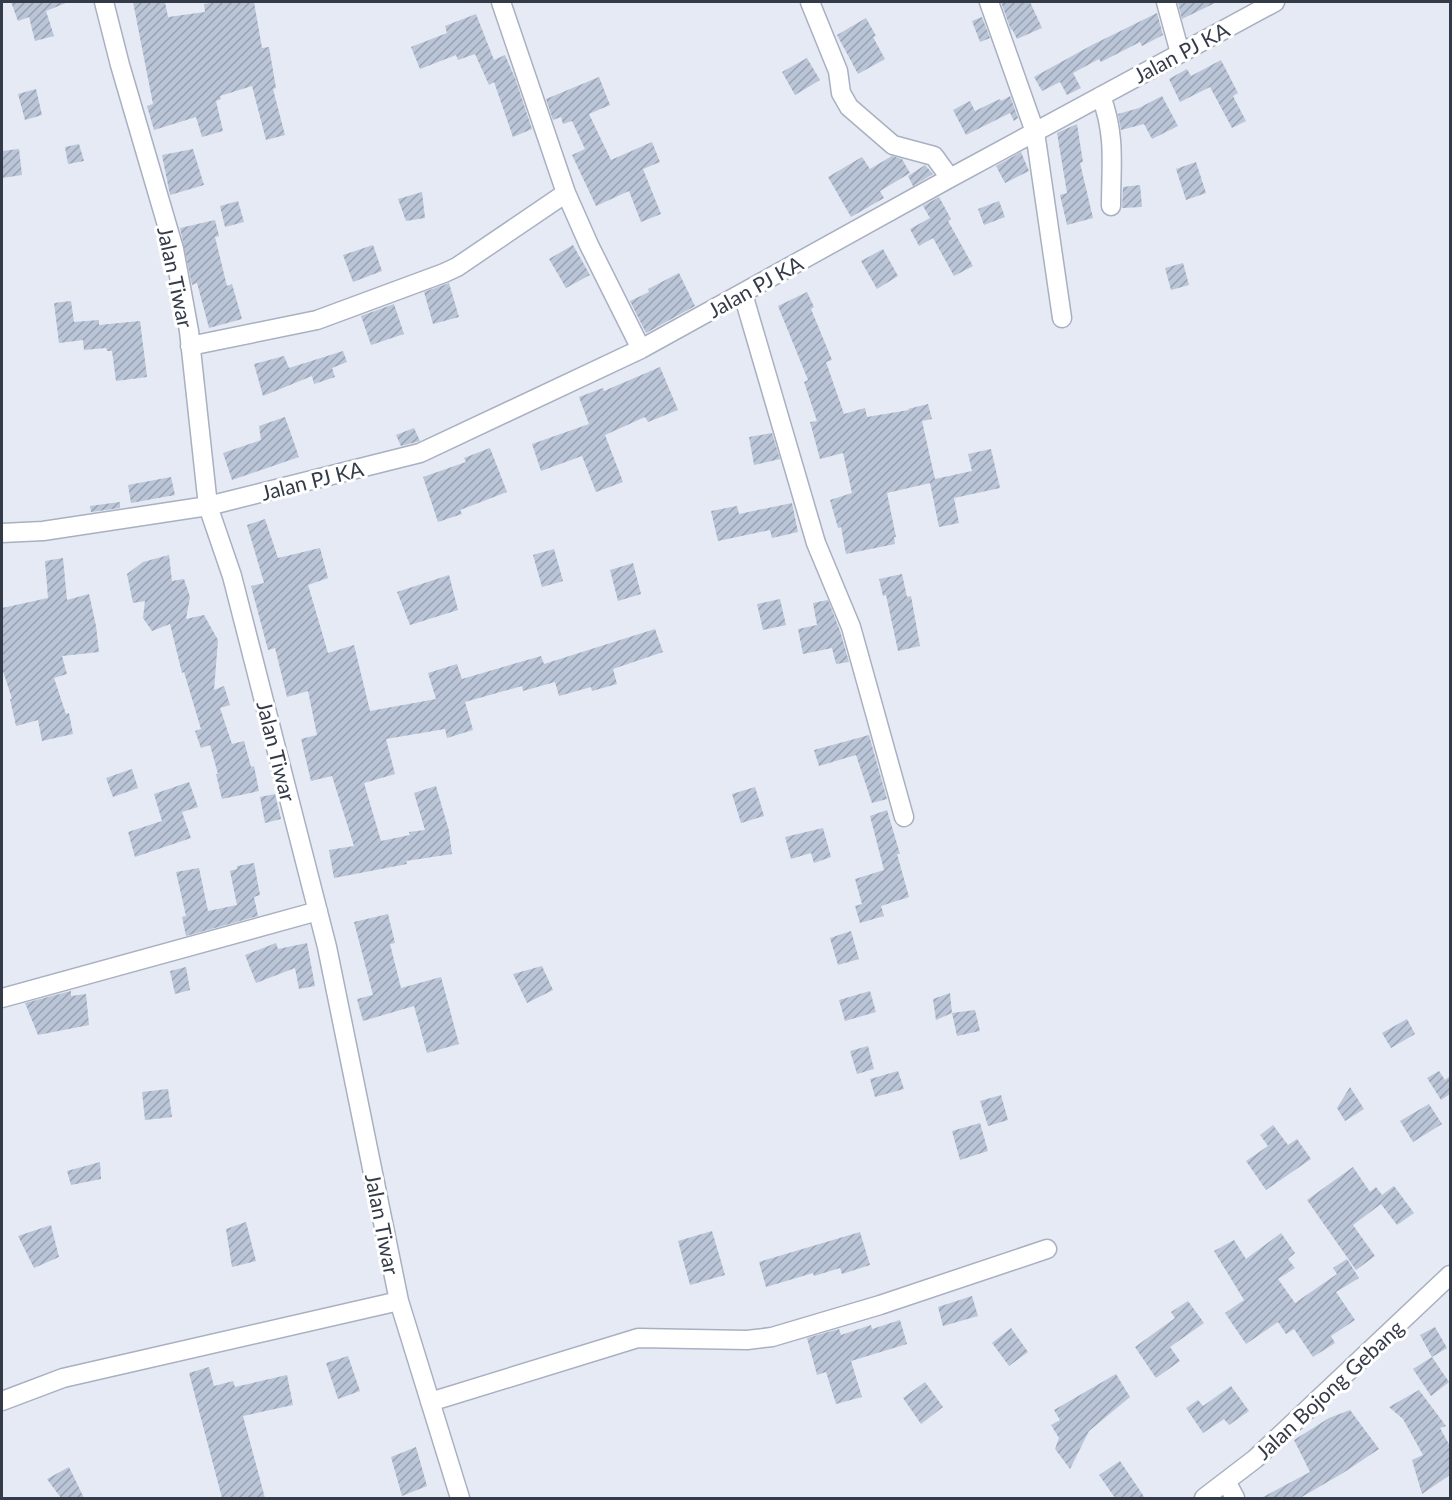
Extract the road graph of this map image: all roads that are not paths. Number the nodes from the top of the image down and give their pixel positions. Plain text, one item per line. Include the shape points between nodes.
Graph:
1 (104, 2) edge
2 (501, 2) edge
3 (810, 2) edge
4 (989, 2) edge
5 (1166, 2) edge
6 (1275, 2) edge
7 (1180, 53) junction
8 (1101, 96) junction
9 (1035, 132) junction
10 (950, 178) junction
11 (567, 193) junction
12 (1111, 206) dead end
13 (743, 294) junction
14 (1062, 318) dead end
15 (190, 346) junction
16 (641, 349) junction
17 (208, 506) junction
18 (2, 533) edge
19 (904, 817) dead end
20 (318, 911) junction
21 (2, 998) edge
22 (1047, 1249) dead end
23 (1450, 1275) edge
24 (399, 1301) junction
25 (2, 1401) edge
26 (430, 1402) junction
27 (1226, 1481) junction
28 (460, 1498) edge
29 (1204, 1498) edge
30 (1235, 1498) edge

1 - 15 street, Jalan Tiwar via 174,249
2 - 11 street
3 - 10 street via 849,107 893,145 934,156
4 - 9 street
5 - 7 street
6 - 7 street, Jalan PJ KA
7 - 8 street, Jalan PJ KA
8 - 9 street, Jalan PJ KA
8 - 12 street via 1111,129
9 - 10 street, Jalan PJ KA
9 - 14 street
10 - 13 street, Jalan PJ KA
11 - 15 street via 444,273 311,322
11 - 16 street
13 - 16 street, Jalan PJ KA
13 - 19 street via 816,543 851,627
15 - 17 street, Jalan Tiwar
16 - 17 street, Jalan PJ KA via 420,453
17 - 18 street, Jalan PJ KA via 43,531
17 - 20 street, Jalan Tiwar via 231,576
20 - 21 street
20 - 24 street, Jalan Tiwar
22 - 26 street via 772,1337 638,1338
23 - 27 street, Jalan Bojong Gebang via 1255,1459
24 - 25 street via 63,1378
24 - 26 street, Jalan Tiwar
26 - 28 street, Jalan Tiwar
27 - 29 street, Jalan Bojong Gebang
27 - 30 street

